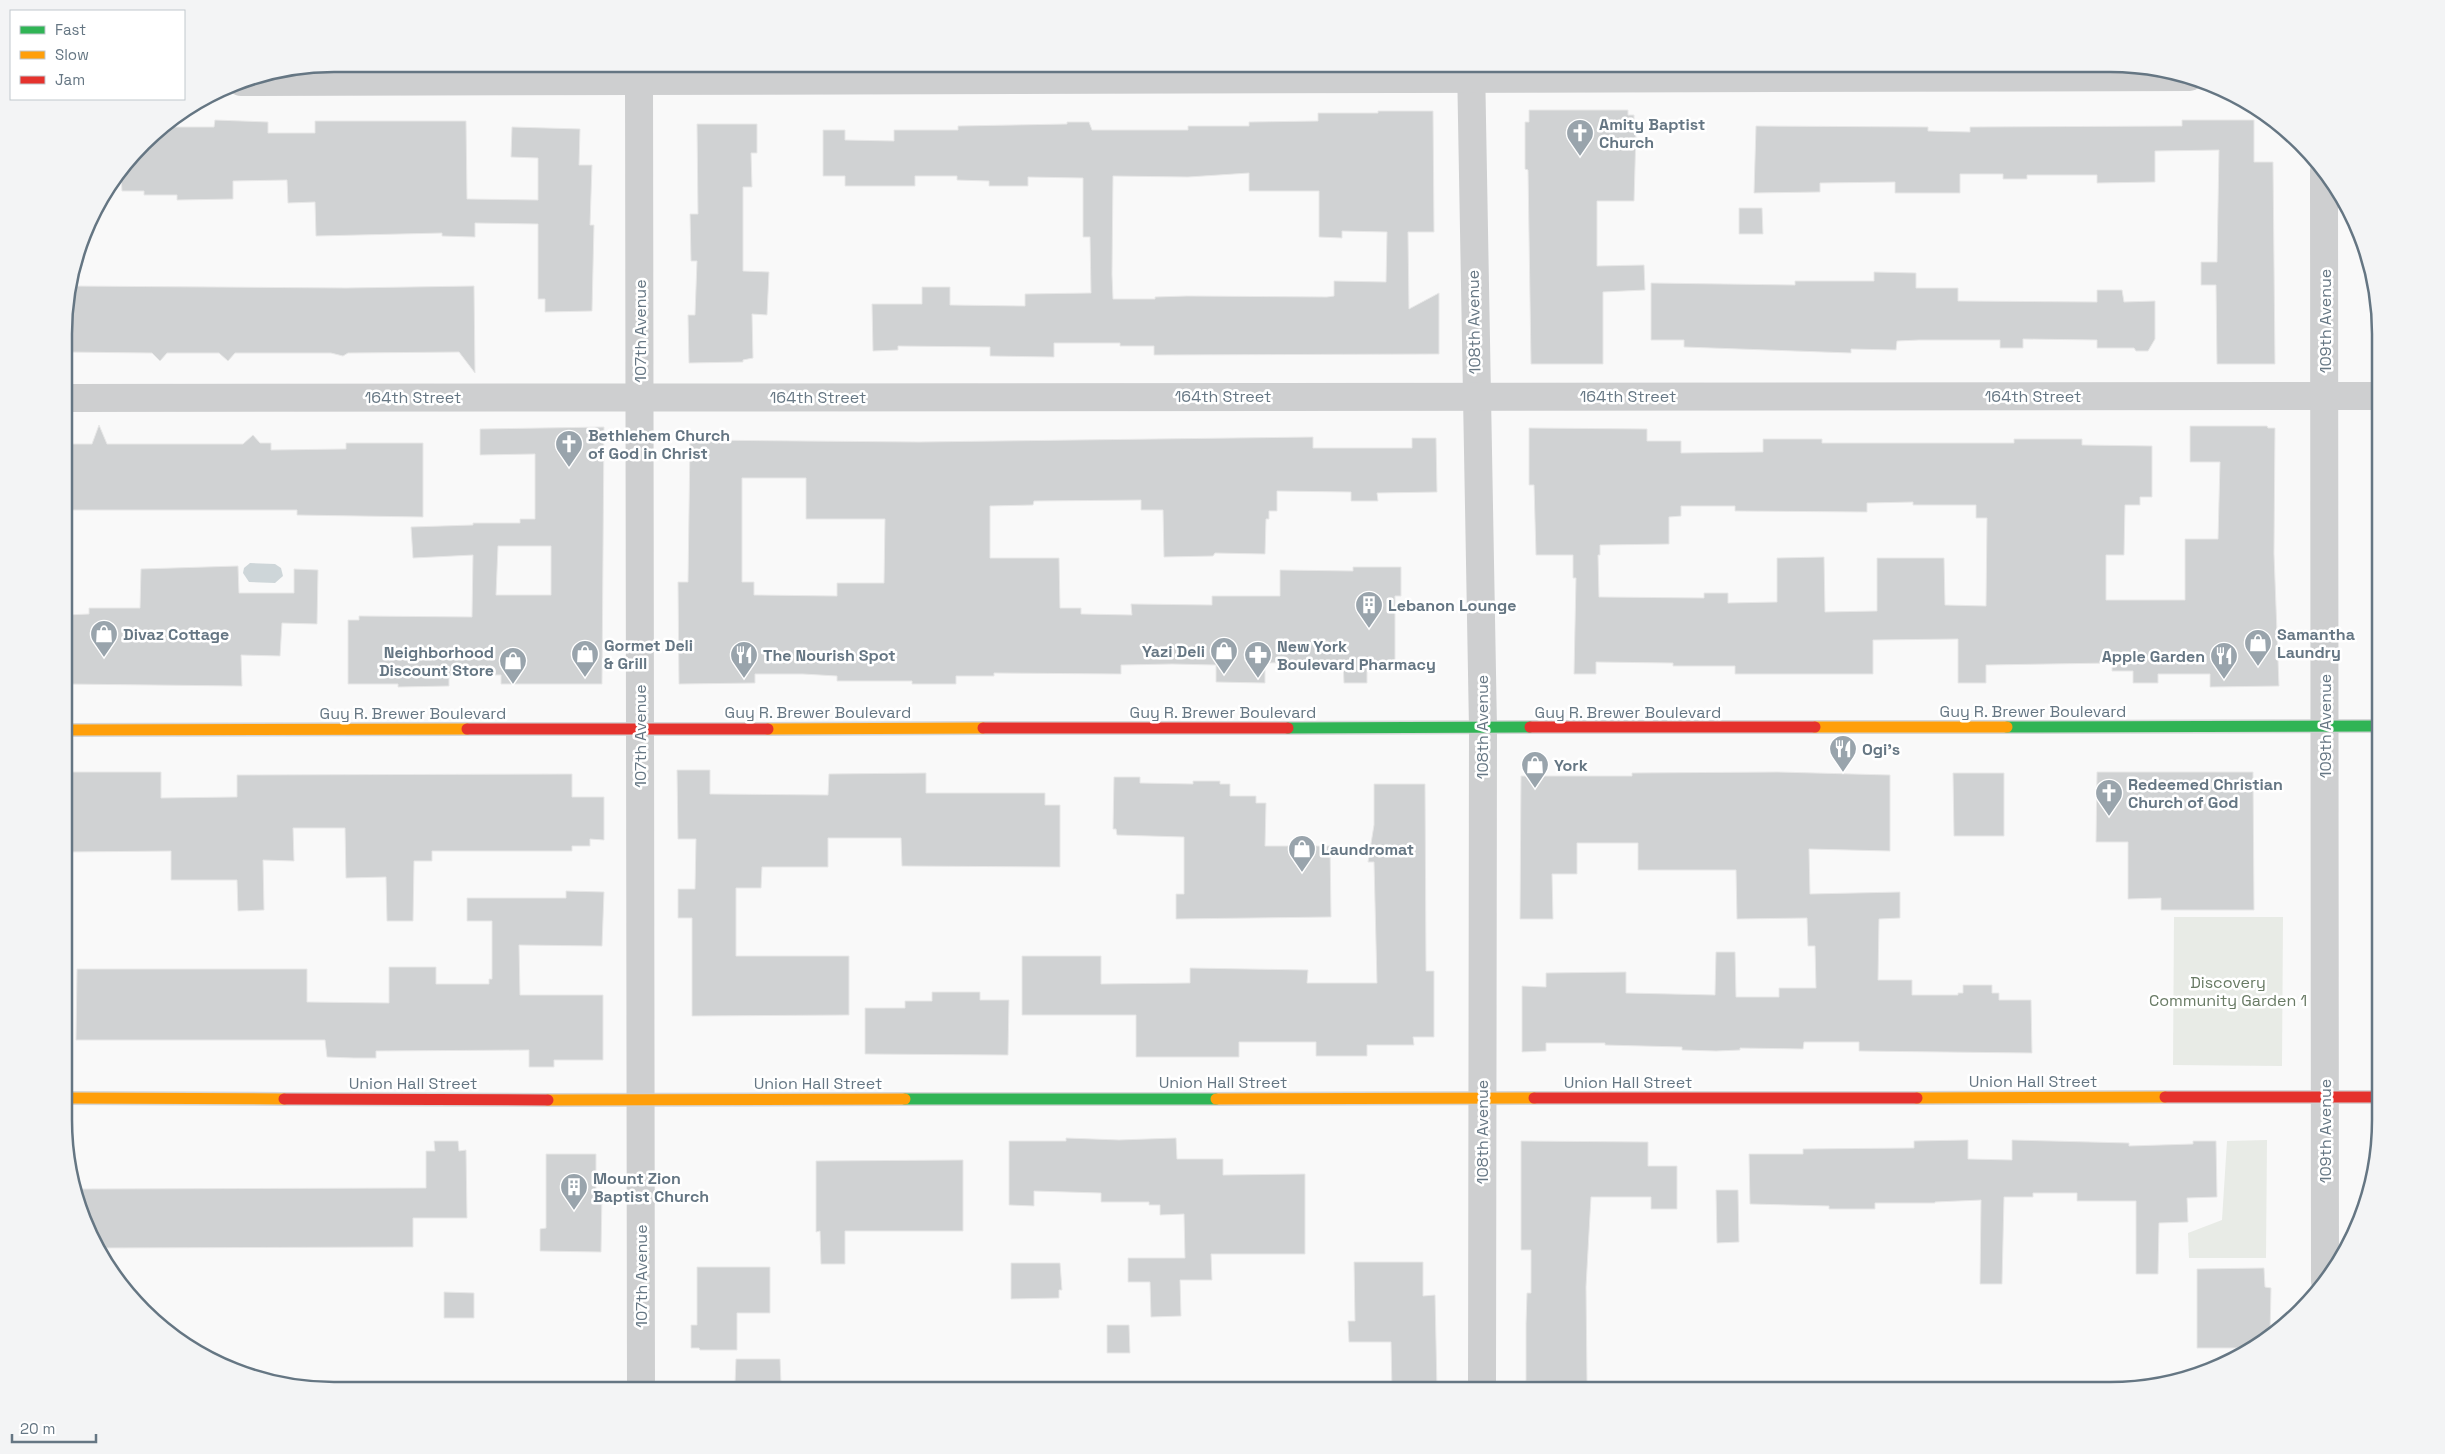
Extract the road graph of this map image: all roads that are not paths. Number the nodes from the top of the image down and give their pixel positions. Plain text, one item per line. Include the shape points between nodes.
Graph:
1 (1320, 73) edge
2 (1471, 73) edge
3 (2027, 73) edge
4 (2151, 76) edge
5 (264, 82) edge
6 (639, 82) junction
7 (2324, 183) edge
8 (1475, 396) junction
9 (2372, 396) edge
10 (2324, 397) junction
11 (73, 398) edge
12 (640, 398) junction
13 (2325, 726) junction
14 (2372, 726) edge
15 (640, 728) junction
16 (1483, 728) junction
17 (73, 730) edge
18 (2324, 1097) junction
19 (2372, 1097) edge
20 (73, 1098) edge
21 (1482, 1098) junction
22 (642, 1100) junction
23 (2325, 1269) edge
24 (641, 1382) edge
25 (1482, 1382) edge

1 - 6 street
2 - 8 street, 108th Avenue
3 - 4 street
5 - 6 street
6 - 12 street, 107th Avenue
7 - 10 street, 109th Avenue
8 - 10 street, 164th Street
8 - 12 street, 164th Street
8 - 16 street, 108th Avenue
9 - 10 street, 164th Street
10 - 13 street, 109th Avenue
11 - 12 street, 164th Street
12 - 15 street, 107th Avenue
13 - 14 main road, Guy R. Brewer Boulevard
13 - 16 main road, Guy R. Brewer Boulevard
13 - 18 street, 109th Avenue
15 - 16 main road, Guy R. Brewer Boulevard
15 - 17 main road, Guy R. Brewer Boulevard
15 - 22 street, 107th Avenue
16 - 21 street, 108th Avenue
18 - 19 main road, Union Hall Street
18 - 21 main road, Union Hall Street
18 - 23 street, 109th Avenue
20 - 22 main road, Union Hall Street
21 - 22 main road, Union Hall Street
21 - 25 street, 108th Avenue
22 - 24 street, 107th Avenue

